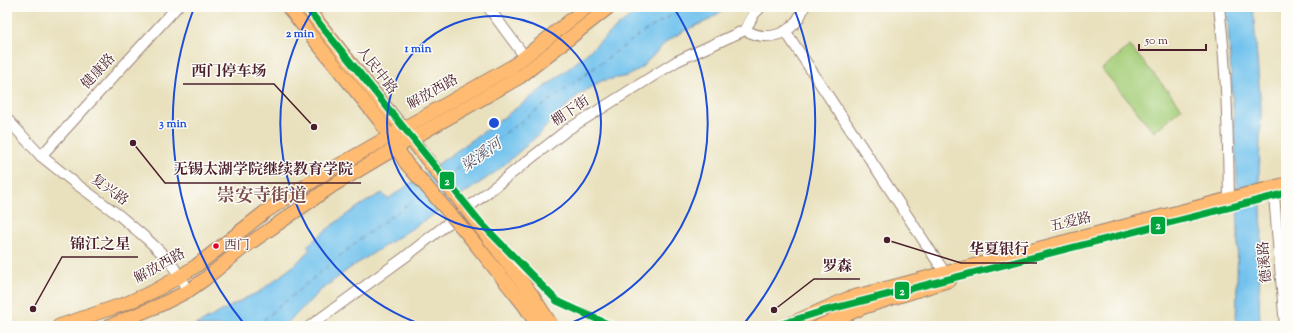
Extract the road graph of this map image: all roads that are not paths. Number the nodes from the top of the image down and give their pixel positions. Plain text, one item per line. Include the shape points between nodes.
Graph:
1 (177, 7) edge
2 (288, 7) edge
3 (306, 7) edge
4 (488, 7) edge
5 (609, 7) edge
6 (761, 7) edge
7 (804, 7) edge
8 (1219, 7) edge
9 (588, 10) edge
10 (746, 30) junction
11 (786, 32) junction
12 (525, 57) junction
13 (7, 119) edge
14 (402, 128) junction
15 (389, 136) junction
16 (411, 139) junction
17 (396, 148) junction
18 (41, 156) junction
19 (1286, 184) edge
20 (1273, 193) edge
21 (1229, 203) junction
22 (947, 276) junction
23 (179, 277) junction
24 (188, 291) junction
25 (59, 326) edge
26 (109, 326) edge
27 (310, 326) edge
28 (538, 326) edge
29 (552, 326) edge
30 (785, 326) edge
31 (820, 326) edge
32 (1285, 326) edge

1 - 18 street, 健康路
2 - 15 main road, 人民中路 via 380,121
3 - 14 main road, 人民中路
4 - 12 street
5 - 9 main road, 解放西路
6 - 10 street via 754,14
7 - 11 street via 795,24
8 - 21 street via 1223,40
9 - 12 main road, 解放西路
9 - 16 main road, 解放西路 via 520,77
10 - 11 street via 753,34 767,35
10 - 27 street, 棚下街 via 677,61 567,130 405,257
11 - 22 street
12 - 14 main road, 解放西路
13 - 18 street, 复兴路
14 - 15 main road, 解放西路
14 - 16 main road, 人民中路
15 - 17 main road, 人民中路
15 - 23 main road, 解放西路 via 265,212
16 - 17 main road, 解放西路
16 - 29 main road, 人民中路, bridge via 532,295
17 - 24 main road, 解放西路 via 332,186 243,248
17 - 28 main road, 人民中路, bridge via 465,231
18 - 23 street, 复兴路 via 148,239 170,261
19 - 20 main road
20 - 21 main road, 五爱路
20 - 32 street, 德溪路
21 - 22 main road, 五爱路
22 - 30 main road, 五爱路 via 849,298
22 - 31 main road, 五爱路
23 - 24 street, 复兴路
23 - 25 main road, 解放西路 via 127,303
24 - 26 main road, 解放西路

